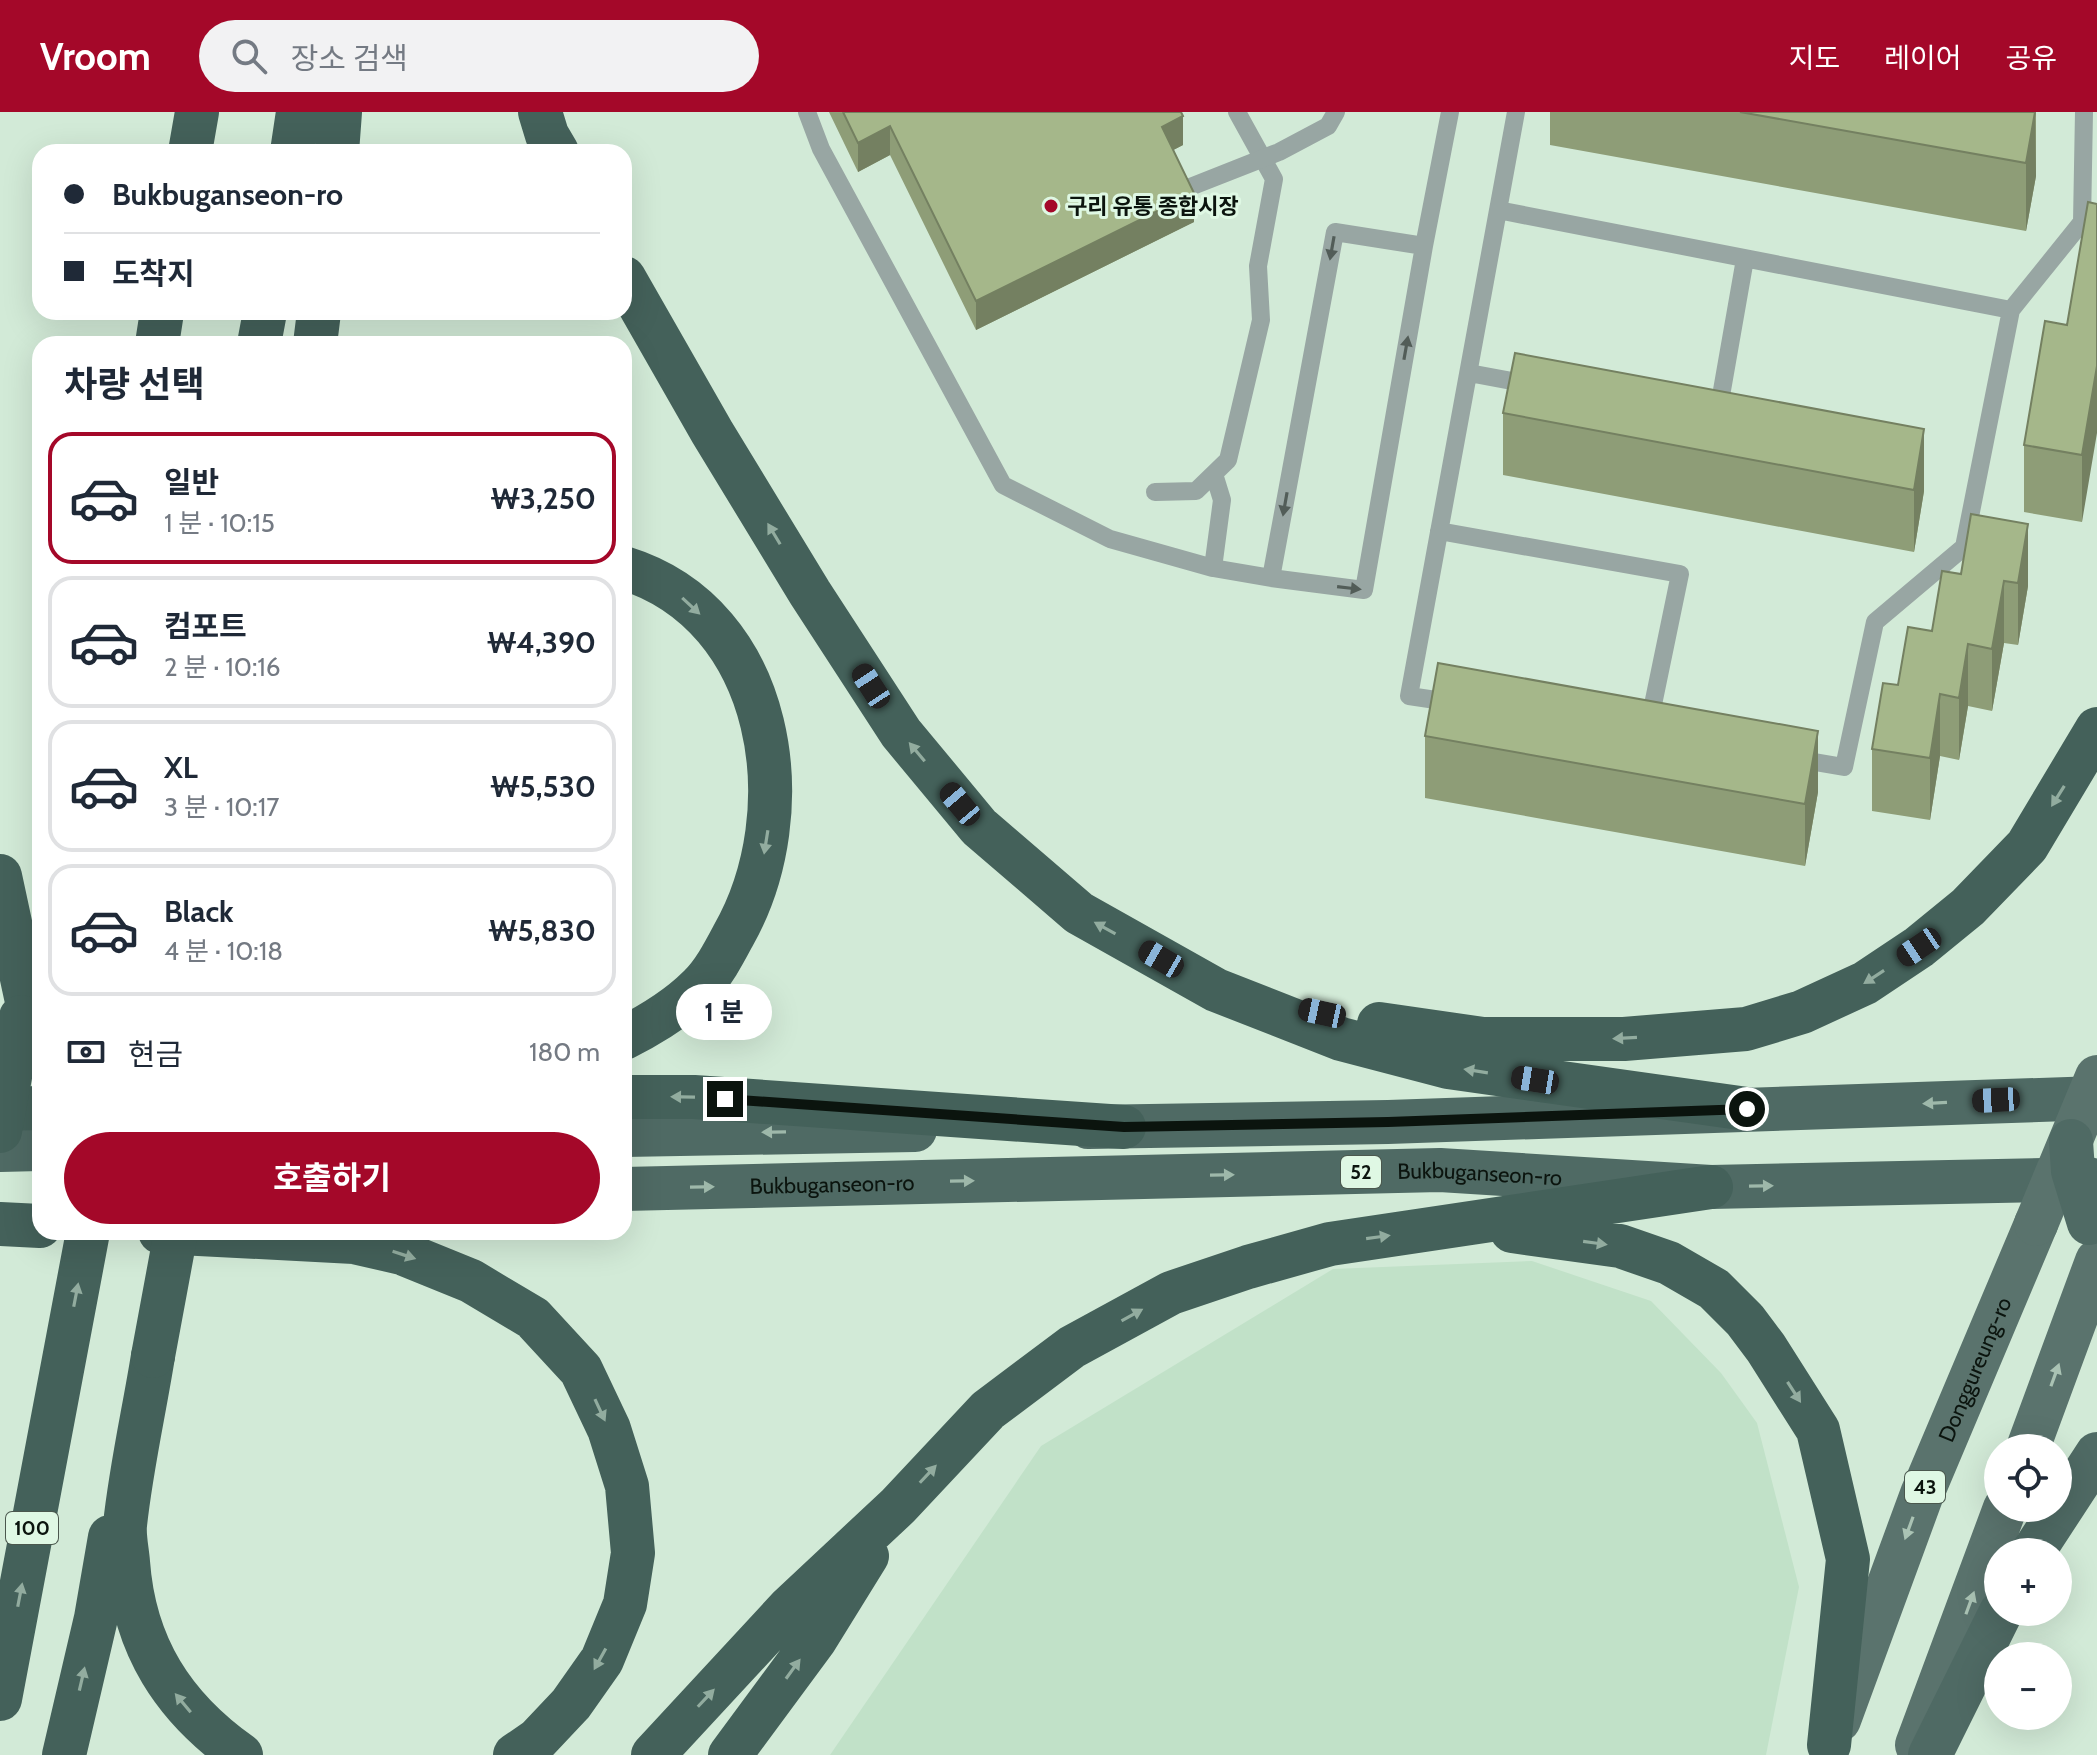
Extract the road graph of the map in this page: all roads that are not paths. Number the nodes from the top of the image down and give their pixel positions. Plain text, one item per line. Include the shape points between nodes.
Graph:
1 (197, 112) edge
2 (298, 112) edge
3 (340, 112) edge
4 (540, 112) edge
5 (807, 112) edge
6 (1237, 112) edge
7 (1336, 112) edge
8 (1450, 112) edge
9 (1516, 112) edge
10 (2084, 112) edge
11 (191, 144) edge
12 (293, 144) edge
13 (338, 144) edge
14 (552, 144) edge
15 (1180, 191) edge
16 (1498, 210) junction
17 (1424, 246) junction
18 (1745, 259) junction
19 (632, 292) edge
20 (2011, 310) junction
21 (1469, 373) junction
22 (1546, 387) edge
23 (1702, 414) edge
24 (1214, 474) junction
25 (1155, 492) dead end
26 (1439, 531) junction
27 (1213, 568) junction
28 (632, 572) edge
29 (1271, 578) junction
30 (1468, 705) edge
31 (2097, 729) edge
32 (1647, 734) edge
33 (1784, 757) edge
34 (0, 876) edge
35 (32, 969) edge
36 (1216, 990) junction
37 (24, 1007) junction
38 (632, 1034) edge
39 (2097, 1077) edge
40 (632, 1097) edge
41 (2097, 1098) edge
42 (32, 1108) edge
43 (0, 1109) edge
44 (1747, 1109) junction
45 (1124, 1127) junction
46 (0, 1131) edge
47 (632, 1135) edge
48 (2071, 1141) junction
49 (32, 1149) edge
50 (0, 1150) edge
51 (2097, 1179) edge
52 (1711, 1187) junction
53 (632, 1189) edge
54 (32, 1205) edge
55 (0, 1207) edge
56 (0, 1224) edge
57 (1462, 1225) junction
58 (32, 1226) edge
59 (2094, 1239) edge
60 (86, 1240) edge
61 (175, 1240) edge
62 (315, 1240) edge
63 (153, 1356) junction
64 (2032, 1434) edge
65 (2097, 1454) edge
66 (898, 1506) junction
67 (2000, 1522) edge
68 (2042, 1538) edge
69 (1994, 1626) edge
70 (0, 1699) edge
71 (1828, 1750) edge
72 (64, 1755) edge
73 (241, 1755) edge
74 (515, 1755) edge
75 (653, 1755) edge
76 (730, 1755) edge
77 (1914, 1755) edge
78 (1930, 1755) edge

1 - 11 highway
2 - 12 highway
3 - 13 highway
4 - 14 highway
5 - 27 lane via 821,149 1003,485 1110,539
6 - 24 lane via 1274,179 1258,266 1261,320 1228,460
7 - 15 lane, bridge via 1328,126 1279,152
8 - 17 lane
9 - 16 lane
10 - 20 lane via 2082,222
16 - 18 lane
16 - 21 lane
17 -> 29 lane via 1335,232
29 -> 17 lane via 1364,590
18 - 20 lane
18 - 23 lane via 1717,417
36 -> 19 highway via 1079,913 979,827 901,733 810,593
20 - 33 lane via 1964,547 1875,622 1844,767
21 - 22 lane
21 - 26 lane
24 - 25 lane via 1196,491
24 - 27 lane via 1222,500
26 - 30 lane via 1409,696
26 - 32 lane via 1680,574
27 - 29 lane
28 -> 38 highway via 675,591 709,622 741,664 763,725 771,770 767,844 744,918 700,986
31 -> 36 highway via 2027,846 1968,907 1865,983 1802,1012 1746,1029 1624,1039 1483,1039 1349,1019
34 - 37 highway
35 - 37 highway
44 -> 36 highway via 1448,1067 1341,1039
37 - 46 highway, bridge
39 - 48 main road, Donggureung-ro / 43, bridge
45 -> 40 highway
41 -> 44 highway, 52
42 - 43 highway
44 - 45 highway, 52
45 -> 47 highway, 52
48 - 59 highway, bridge via 2073,1171
48 -> 71 main road, Donggureung-ro / 43, bridge via 1922,1494
49 - 50 highway
52 -> 51 highway, Bukbuganseon-ro / 52
53 -> 52 highway, Bukbuganseon-ro / 52 via 1440,1170
52 - 57 highway
54 - 55 highway
56 - 58 highway
66 -> 57 highway via 988,1410 1072,1347 1171,1293 1330,1244
57 -> 71 highway via 1620,1246 1669,1263 1714,1289 1766,1348 1818,1430 1848,1559
64 -> 59 main road
70 -> 60 highway, 100
61 - 63 highway, bridge
62 -> 74 highway via 402,1253 471,1281 533,1318 581,1370 609,1429 627,1486 633,1553 625,1604 602,1660 571,1704
72 -> 63 highway via 114,1512
73 -> 63 highway via 182,1704 158,1669 130,1591 125,1528
65 - 68 highway
75 -> 66 highway via 790,1607
76 -> 66 highway via 815,1640
77 -> 67 main road
69 - 78 highway

